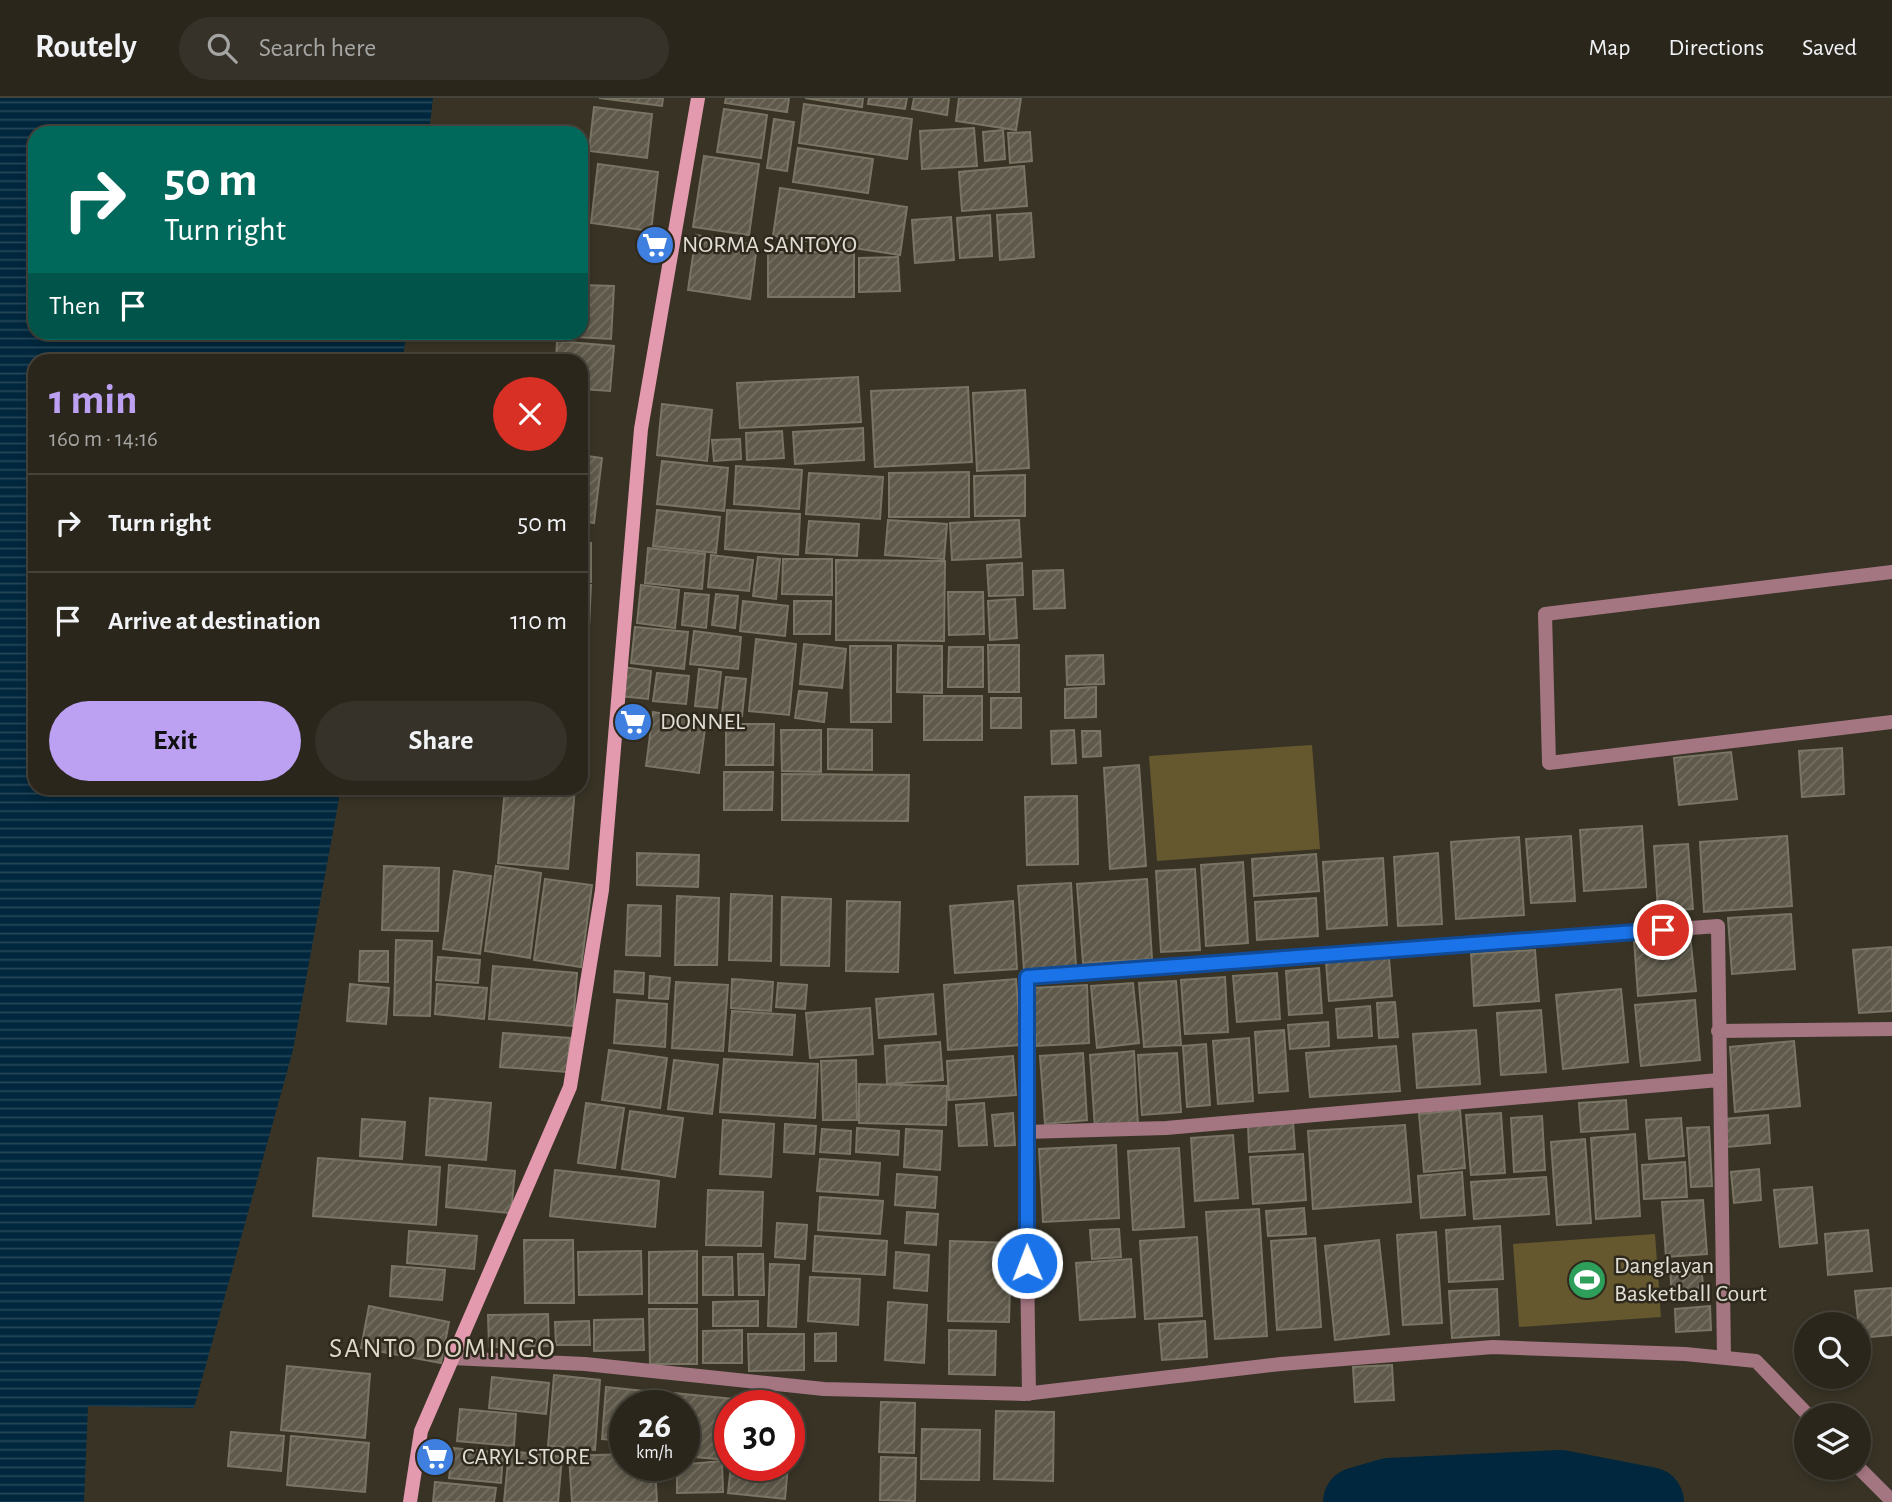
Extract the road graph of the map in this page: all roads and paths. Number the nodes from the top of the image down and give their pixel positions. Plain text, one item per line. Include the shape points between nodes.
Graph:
1 (698, 98) edge
2 (1892, 572) edge
3 (1892, 722) edge
4 (1892, 1029) edge
5 (1718, 1031) junction
6 (1719, 1080) junction
7 (1025, 1132) junction
8 (451, 1358) junction
9 (1724, 1358) junction
10 (1029, 1394) junction
11 (1796, 1403) edge
12 (1871, 1479) edge
13 (1892, 1501) edge
14 (410, 1502) edge

1 - 8 street via 641,429 602,890 569,1087
2 - 3 street via 1545,614 1549,763
4 - 5 street
5 - 6 street
5 - 7 street via 1718,926 1027,977
6 - 7 street via 1166,1128
6 - 9 street
7 - 10 street
8 - 10 street via 585,1364 824,1390
8 - 14 street via 421,1431
9 - 10 street via 1493,1348 1282,1364
9 - 11 street via 1756,1361
12 - 13 street

